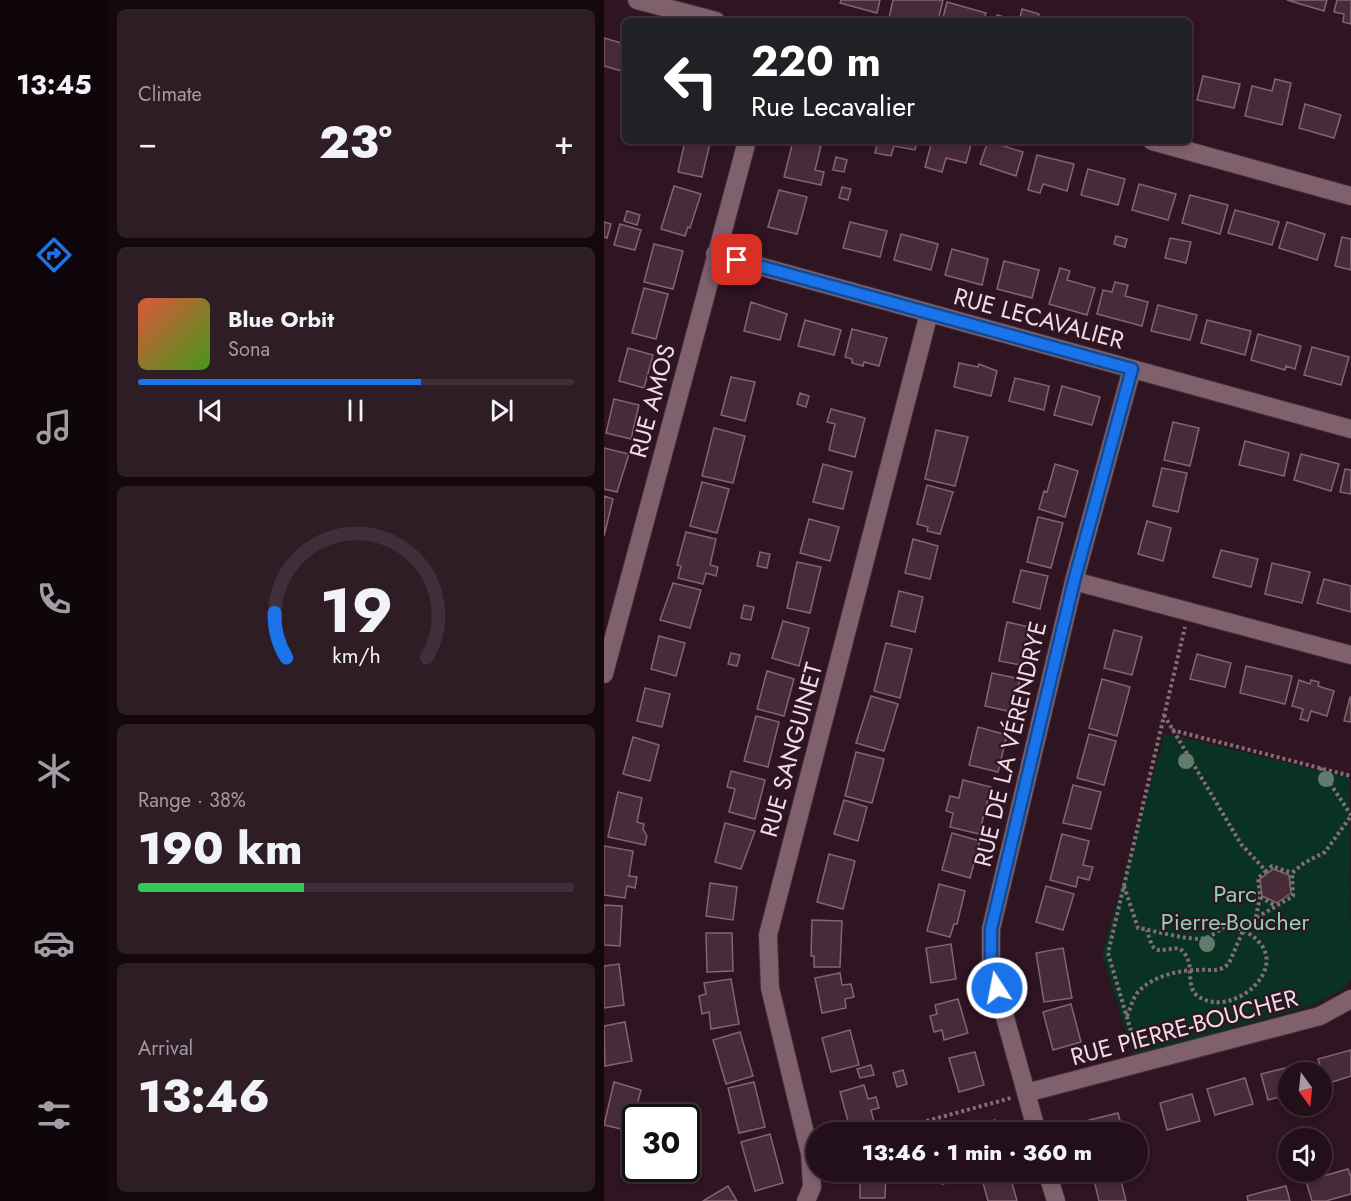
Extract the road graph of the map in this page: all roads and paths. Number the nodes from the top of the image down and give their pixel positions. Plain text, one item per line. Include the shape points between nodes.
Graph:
1 (637, 0) edge
2 (705, 18) edge
3 (746, 144) edge
4 (1164, 144) edge
5 (1351, 196) edge
6 (715, 254) junction
7 (929, 313) junction
8 (1132, 369) junction
9 (1351, 429) edge
10 (1074, 581) junction
11 (1188, 612) junction
12 (1351, 655) edge
13 (604, 674) edge
14 (1164, 714) junction
15 (1172, 730) junction
16 (1320, 768) junction
17 (1351, 776) edge
18 (1351, 816) edge
19 (1266, 871) junction
20 (1291, 873) junction
21 (1124, 885) junction
22 (1260, 897) junction
23 (1276, 906) junction
24 (1256, 918) junction
25 (1147, 930) junction
26 (1243, 931) junction
27 (1190, 970) junction
28 (1351, 999) edge
29 (1127, 1016) junction
30 (1141, 1063) junction
31 (1026, 1093) junction
32 (922, 1122) edge
33 (1034, 1122) edge
34 (1050, 1182) edge
35 (806, 1201) edge
36 (1056, 1201) edge

1 - 2 street
3 - 6 street, RUE AMOS
4 - 5 street
6 - 7 street, RUE LECAVALIER
6 - 13 street, RUE AMOS
7 - 8 street, RUE LECAVALIER
7 - 35 street, RUE SANGUINET via 768,935 770,988 810,1154 812,1188
8 - 9 street, RUE LECAVALIER
8 - 10 street, RUE DE LA VÉRENDRYE
10 - 11 street
10 - 31 street, RUE DE LA VÉRENDRYE via 991,929 991,967
11 - 12 street
11 - 14 path
14 - 15 path
14 - 21 path
15 - 16 path
15 - 19 path via 1241,844
16 - 17 path
16 - 18 path
18 - 20 path via 1325,852
19 - 20 path via 1272,866
19 - 22 path via 1258,878
20 - 23 path via 1293,896
21 - 25 path via 1138,928
21 - 29 path via 1108,953
22 - 23 path
22 - 24 path
23 - 24 path
24 - 26 path
25 - 26 path via 1198,939 1230,924
25 - 27 path via 1150,944 1156,950 1179,948 1186,953
26 - 27 path via 1225,968
26 - 27 path via 1262,945 1266,960 1262,975 1248,992 1226,1002 1199,997 1191,988
27 - 29 path via 1160,977 1140,990
28 - 30 street, RUE PIERRE-BOUCHER via 1320,1016
29 - 30 path
30 - 31 street, RUE PIERRE-BOUCHER
31 - 32 path
31 - 33 street, RUE DE LA VÉRENDRYE
34 - 36 street

